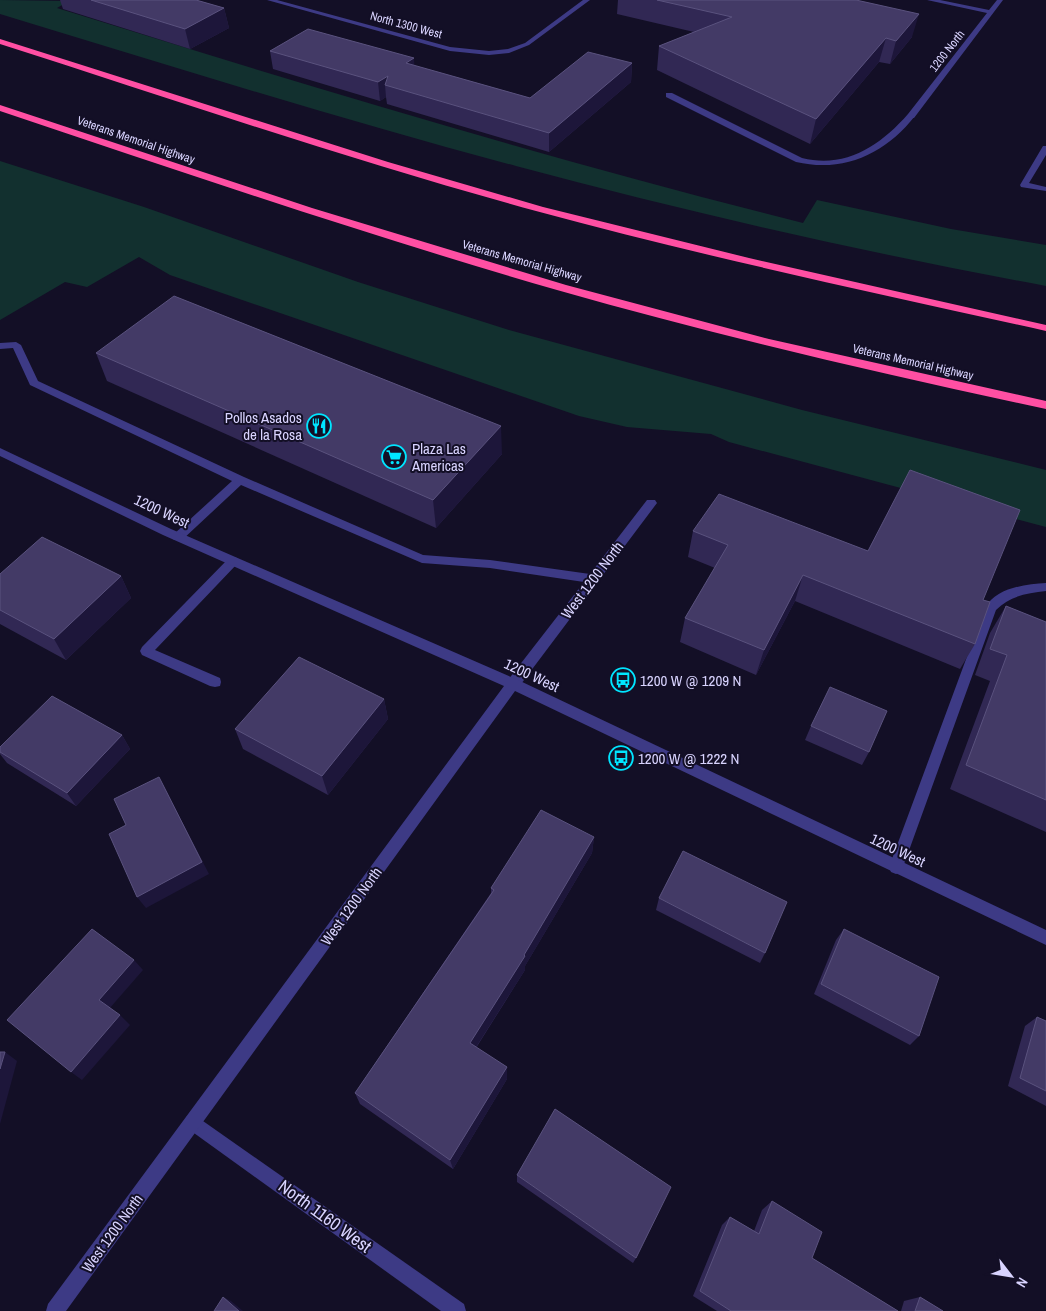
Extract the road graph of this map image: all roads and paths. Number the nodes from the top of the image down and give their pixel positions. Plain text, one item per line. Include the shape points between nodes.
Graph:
1 (270, 0) edge
2 (587, 0) edge
3 (930, 0) edge
4 (1000, 0) edge
5 (991, 12) junction
6 (0, 41) edge
7 (669, 95) dead end
8 (0, 108) edge
9 (1046, 148) edge
10 (1046, 189) edge
11 (1046, 328) edge
12 (0, 346) edge
13 (1046, 405) edge
14 (0, 452) edge
15 (240, 480) junction
16 (651, 503) dead end
17 (178, 537) junction
18 (233, 561) junction
19 (593, 579) junction
20 (1046, 587) edge
21 (215, 682) dead end
22 (513, 684) junction
23 (896, 867) junction
24 (1046, 938) edge
25 (193, 1122) junction
26 (55, 1311) edge
27 (457, 1311) edge

1 - 2 street, North 1300 West via 473,53 526,45
3 - 5 street
4 - 5 street, 1200 North
5 - 7 street, 1200 North via 912,116 881,146 850,160 810,164
6 - 11 highway via 384,164 540,209 749,261
8 - 13 highway, Veterans Memorial Highway via 242,190 496,269 775,343
9 - 10 street via 1024,185
12 - 15 street via 16,344 34,384
14 - 17 street, 1200 West
15 - 17 street
15 - 19 street via 422,559 490,564
16 - 19 street, West 1200 North
17 - 18 street, 1200 West
18 - 21 street via 146,651
18 - 22 street, 1200 West
19 - 22 street, West 1200 North
20 - 23 street via 999,598 991,608
22 - 23 street, 1200 West
22 - 25 street, West 1200 North
23 - 24 street, 1200 West
25 - 26 street, West 1200 North
25 - 27 street, North 1160 West

